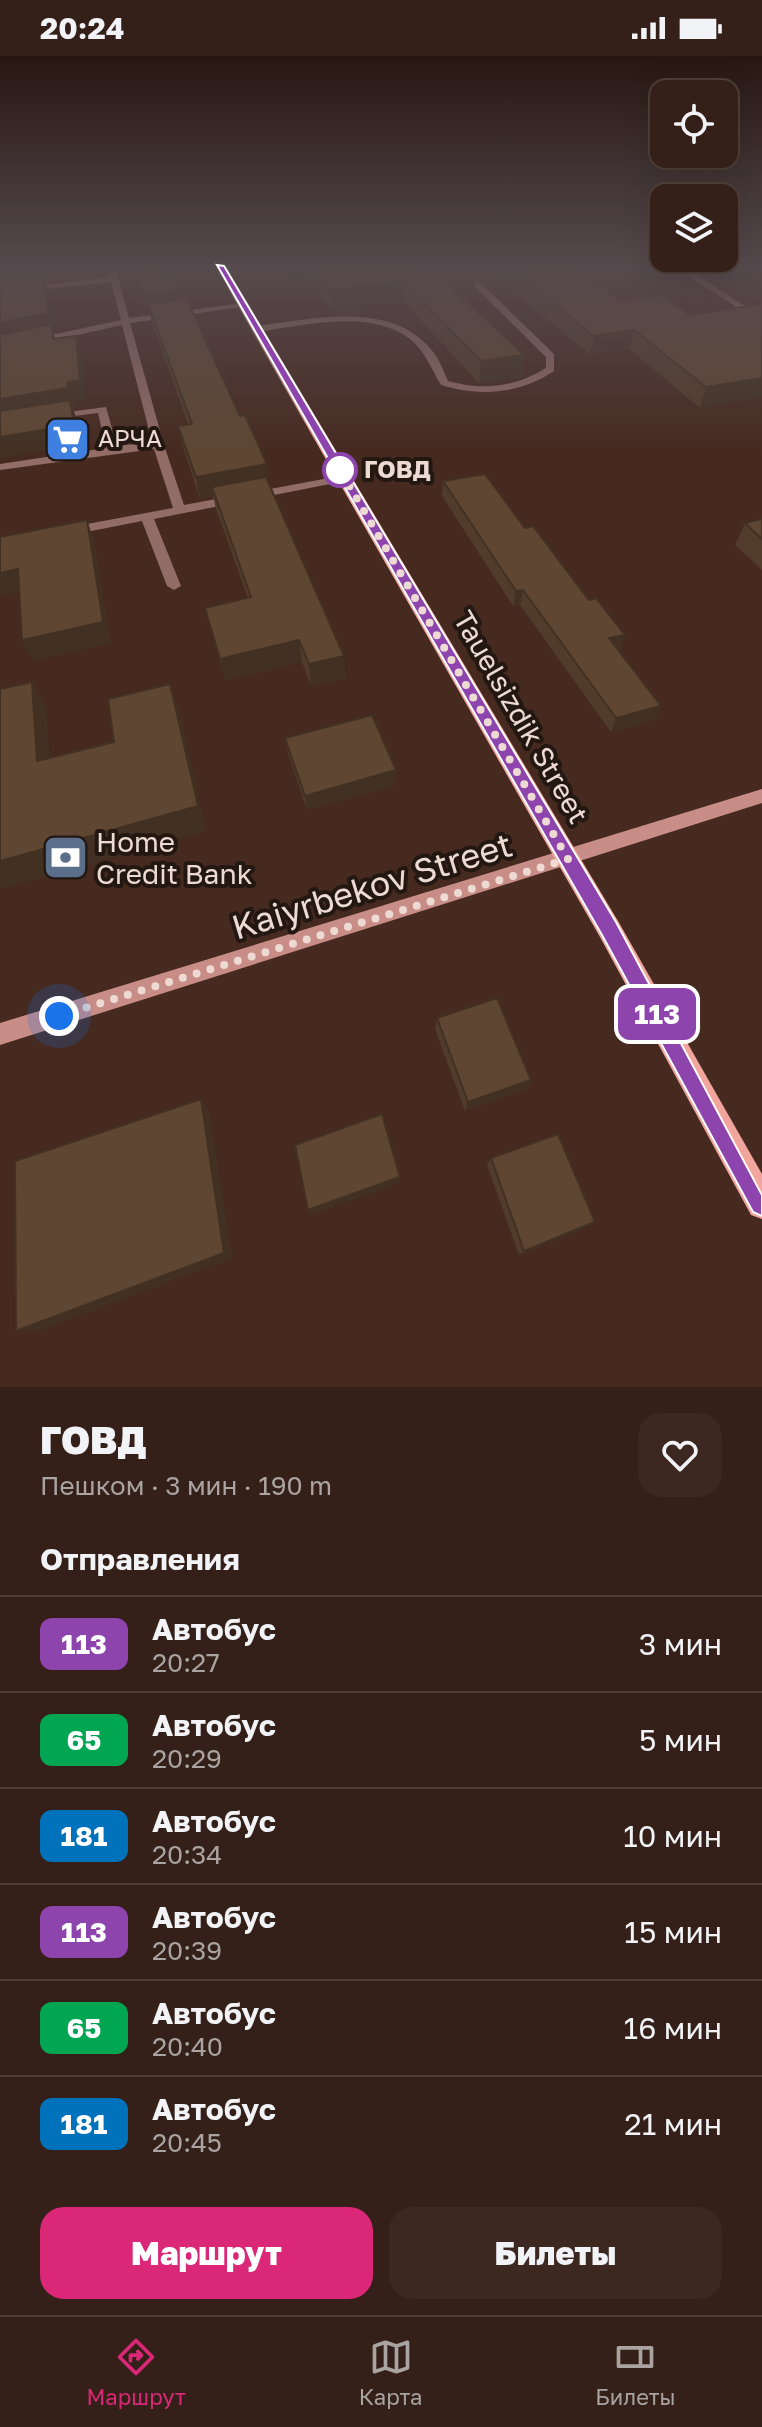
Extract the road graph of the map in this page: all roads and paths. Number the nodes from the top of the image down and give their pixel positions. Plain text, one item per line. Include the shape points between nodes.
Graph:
1 (95, 328) edge
2 (129, 328) edge
3 (266, 328) edge
4 (399, 328) edge
5 (522, 328) edge
6 (257, 329) joint
7 (0, 349) edge
8 (44, 418) edge
9 (158, 445) junction
10 (112, 450) junction
11 (0, 467) edge
12 (345, 478) junction
13 (180, 511) junction
14 (147, 517) junction
15 (59, 533) edge
16 (174, 586) dead end
17 (762, 796) edge
18 (568, 859) junction
19 (0, 1034) edge
20 (762, 1204) edge

1 - 7 lane
2 - 9 lane
3 - 6 lane
4 - 5 lane via 414,334 444,383 479,392 533,382 551,369 551,356
6 - 12 main road, Tauelsіzdіk Street
8 - 10 lane via 102,409
9 - 10 lane
9 - 13 lane
10 - 11 lane
12 - 13 lane
12 - 18 main road, Tauelsіzdіk Street
13 - 14 lane
14 - 15 lane
14 - 16 lane
17 - 18 main road, Kaiyrbekov Street
18 - 19 main road, Kaiyrbekov Street
18 - 20 main road, Tauelsіzdіk Street

